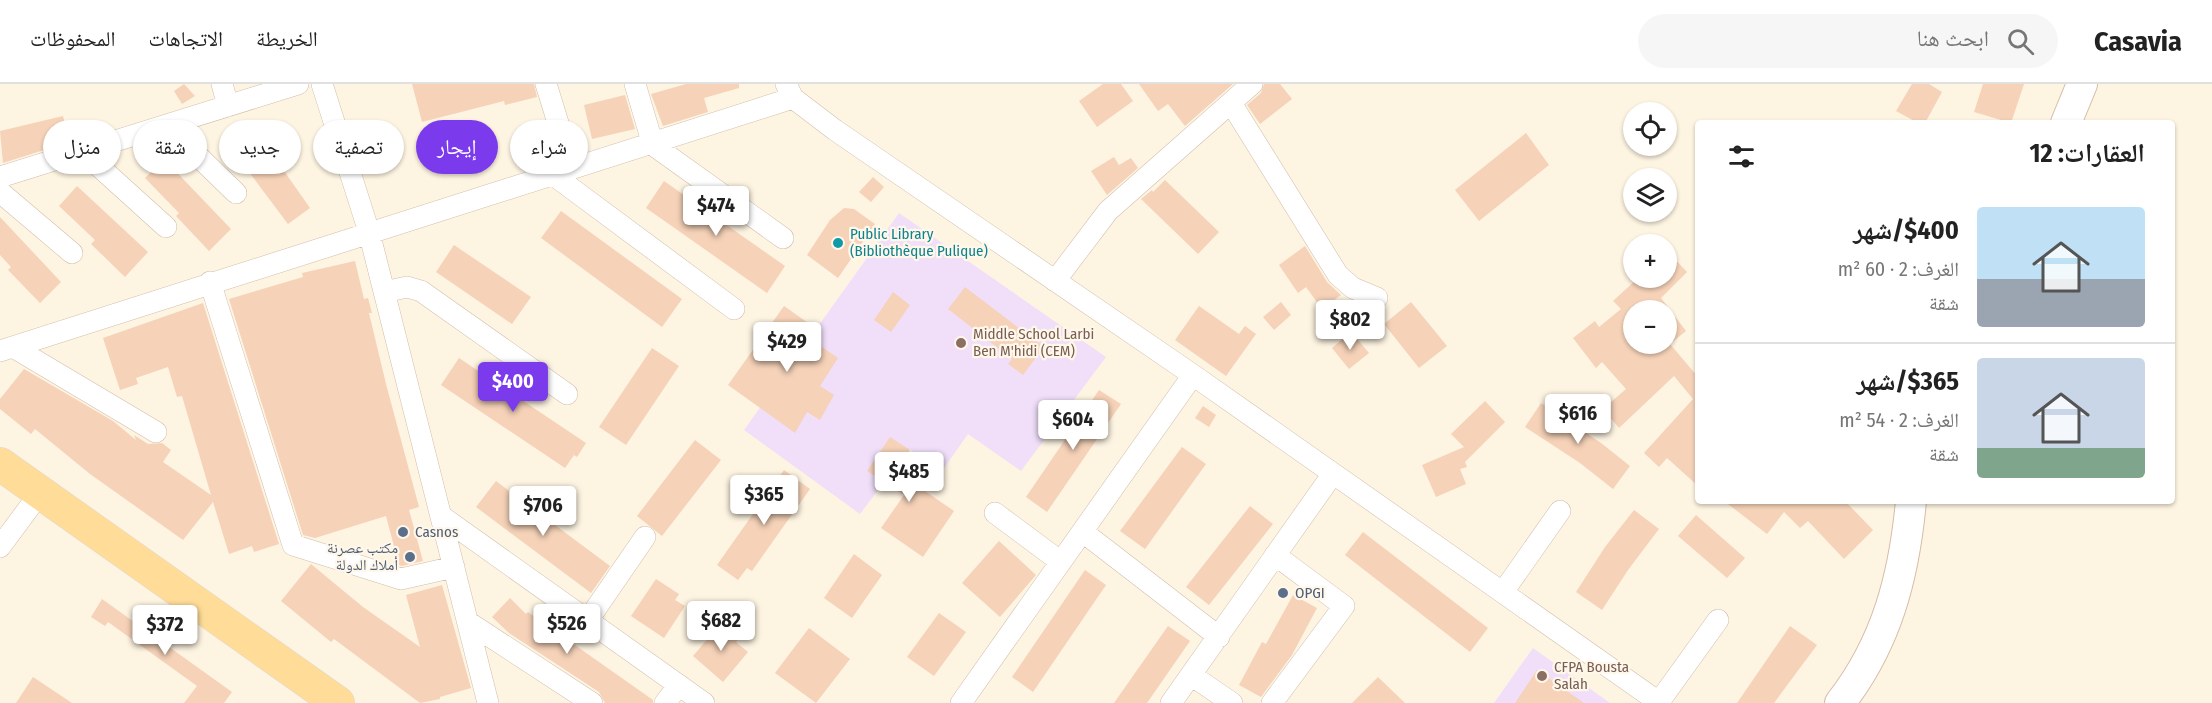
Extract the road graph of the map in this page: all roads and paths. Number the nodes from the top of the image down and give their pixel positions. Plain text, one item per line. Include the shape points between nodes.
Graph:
1 (222, 84) edge
2 (298, 84) edge
3 (322, 84) edge
4 (546, 84) edge
5 (634, 84) edge
6 (1252, 84) edge
7 (2082, 84) edge
8 (789, 91) edge
9 (1231, 103) junction
10 (228, 106) junction
11 (188, 120) edge
12 (553, 120) edge
13 (2067, 120) edge
14 (653, 145) junction
15 (43, 164) edge
16 (588, 164) edge
17 (207, 165) edge
18 (107, 174) edge
19 (553, 174) edge
20 (566, 174) edge
21 (0, 177) edge
22 (0, 192) edge
23 (236, 194) dead end
24 (166, 227) dead end
25 (369, 232) junction
26 (783, 238) dead end
27 (72, 253) dead end
28 (1055, 281) junction
29 (210, 282) junction
30 (384, 292) junction
31 (1377, 298) dead end
32 (734, 309) dead end
33 (6, 349) edge
34 (1193, 375) junction
35 (567, 394) dead end
36 (156, 432) dead end
37 (0, 464) edge
38 (1332, 475) junction
39 (40, 493) junction
40 (1906, 504) edge
41 (1560, 511) dead end
42 (995, 513) dead end
43 (441, 516) junction
44 (1083, 532) junction
45 (645, 537) dead end
46 (0, 547) edge
47 (1275, 555) junction
48 (1061, 562) junction
49 (454, 567) junction
50 (1503, 592) junction
51 (588, 620) junction
52 (1718, 620) dead end
53 (468, 622) junction
54 (1219, 636) junction
55 (1191, 675) junction
56 (679, 685) junction
57 (338, 703) edge
58 (488, 703) edge
59 (592, 703) edge
60 (665, 703) edge
61 (704, 703) edge
62 (961, 703) edge
63 (1171, 703) edge
64 (1232, 703) edge
65 (1272, 703) edge
66 (1659, 703) edge
67 (1840, 703) edge

1 - 10 street
2 - 10 street
3 - 25 street
4 - 12 street
5 - 14 street
6 - 9 street
7 - 13 street
8 - 14 street
8 - 28 street
9 - 28 street via 1108,211
9 - 31 street via 1338,275 1353,288
10 - 11 street
14 - 16 street
14 - 26 street
15 - 21 street
17 - 23 street
18 - 24 street
19 - 25 street
20 - 32 street
22 - 27 street
25 - 29 street
25 - 30 street
28 - 34 street
29 - 33 street
29 - 49 street via 294,545 401,579
30 - 35 street via 407,287 421,291
30 - 43 street
33 - 36 street
34 - 38 street
34 - 44 street
37 - 39 main road
38 - 47 street
38 - 50 street
39 - 46 street
39 - 57 main road
40 - 67 street via 1906,550 1892,611 1856,683
41 - 50 street
42 - 48 street
43 - 49 street
43 - 51 street
44 - 48 street
44 - 54 street
45 - 51 street
47 - 54 street
47 - 65 street via 1344,606
48 - 62 street
49 - 53 street
50 - 66 street
51 - 56 street
52 - 66 street
53 - 58 street
53 - 59 street
54 - 55 street
55 - 63 street
55 - 64 street
56 - 60 street
56 - 61 street

